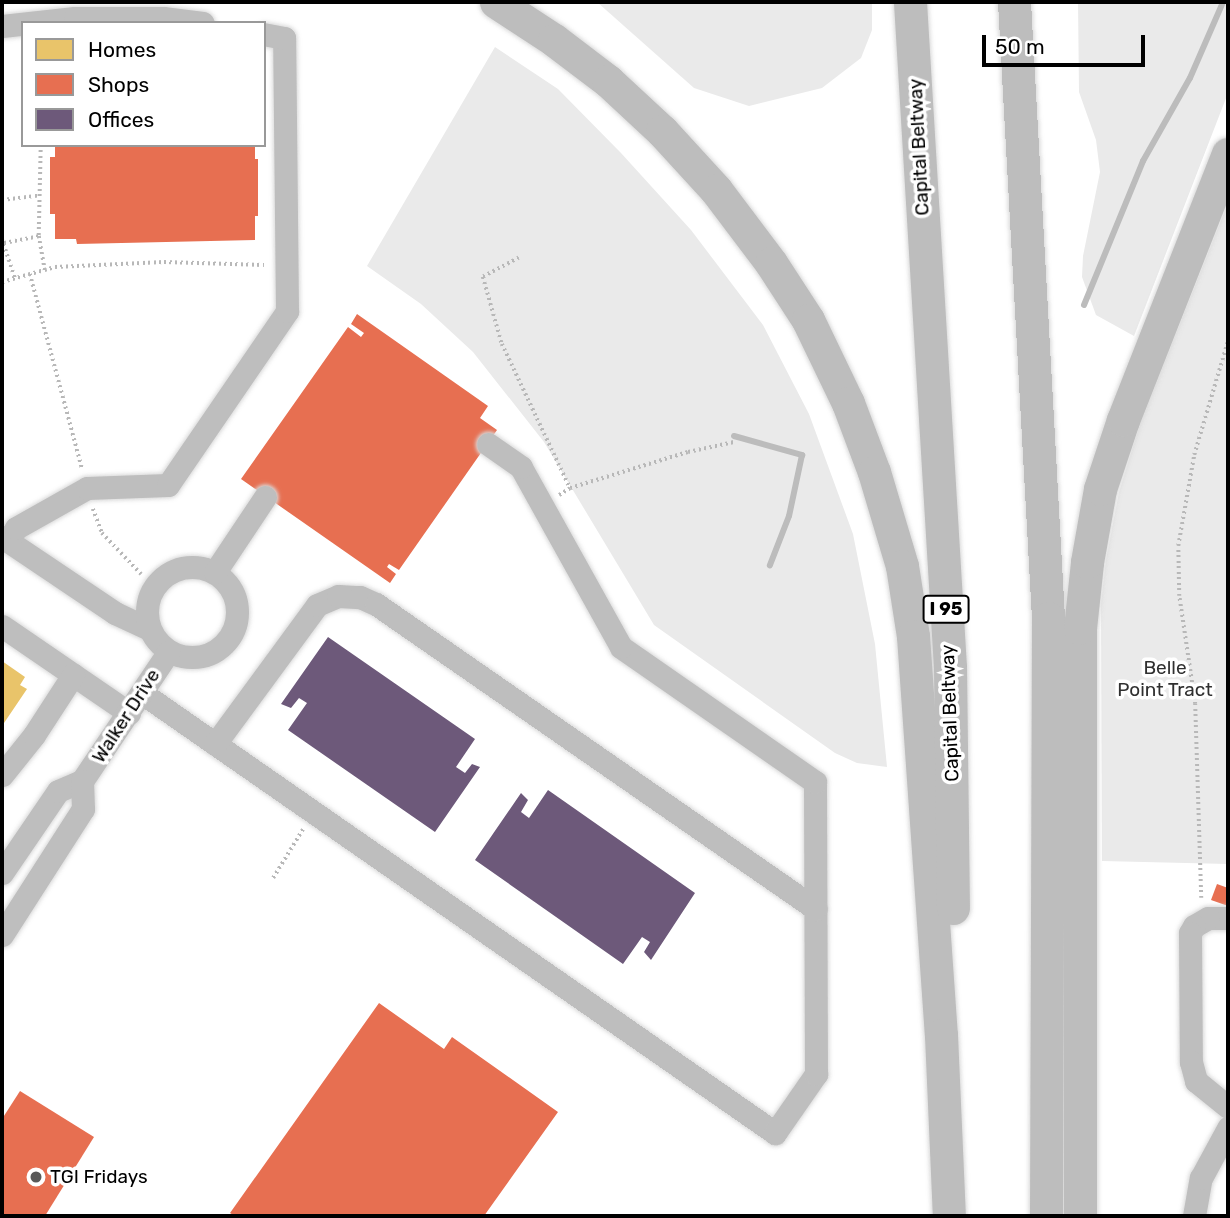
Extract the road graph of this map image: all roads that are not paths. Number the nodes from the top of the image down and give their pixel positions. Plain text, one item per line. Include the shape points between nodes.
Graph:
1 (496, 2) edge
2 (910, 2) edge
3 (1014, 2) edge
4 (48, 21) edge
5 (187, 21) edge
6 (21, 24) edge
7 (2, 26) edge
8 (266, 34) edge
9 (1228, 154) edge
10 (488, 444) dead end
11 (265, 497) dead end
12 (5, 539) edge
13 (215, 572) junction
14 (2, 626) edge
15 (150, 629) junction
16 (169, 651) junction
17 (73, 675) junction
18 (142, 693) junction
19 (129, 713) junction
20 (215, 744) junction
21 (2, 775) edge
22 (82, 781) junction
23 (2, 873) edge
24 (816, 909) junction
25 (1228, 918) edge
26 (2, 935) edge
27 (1228, 1107) edge
28 (1228, 1128) edge
29 (950, 1216) edge
30 (1046, 1216) edge
31 (1080, 1216) edge
32 (1194, 1216) edge

1 - 29 highway via 608,81 716,190 808,320 848,403 874,472 902,566 913,636
2 - 29 highway, Capital Beltway / I 95 via 950,667 954,1034
3 - 30 highway via 1048,618
4 - 5 street
6 - 7 street
8 - 12 street via 284,38 287,311 168,485 87,488 16,528
9 - 31 highway via 1123,420 1100,489 1087,562 1080,628
10 - 24 street via 521,467 621,647 815,782
11 - 13 street
12 - 15 street via 115,613
13 - 15 street via 187,566 162,577 147,606
13 - 16 street, Walker Drive via 236,600 236,625 230,638 201,656
14 - 17 street
15 - 16 street, Walker Drive
16 - 18 street, Walker Drive
17 - 19 street
17 - 21 street
18 - 19 street, Walker Drive
18 - 20 street
19 - 22 street, Walker Drive
20 - 24 street via 317,605 338,596 360,597
20 - 24 street via 775,1133 816,1074
22 - 23 street, Walker Drive via 58,791
22 - 26 street, Walker Drive via 83,809
25 - 27 street via 1202,921 1191,933 1191,1062 1196,1081
28 - 32 street via 1201,1178

